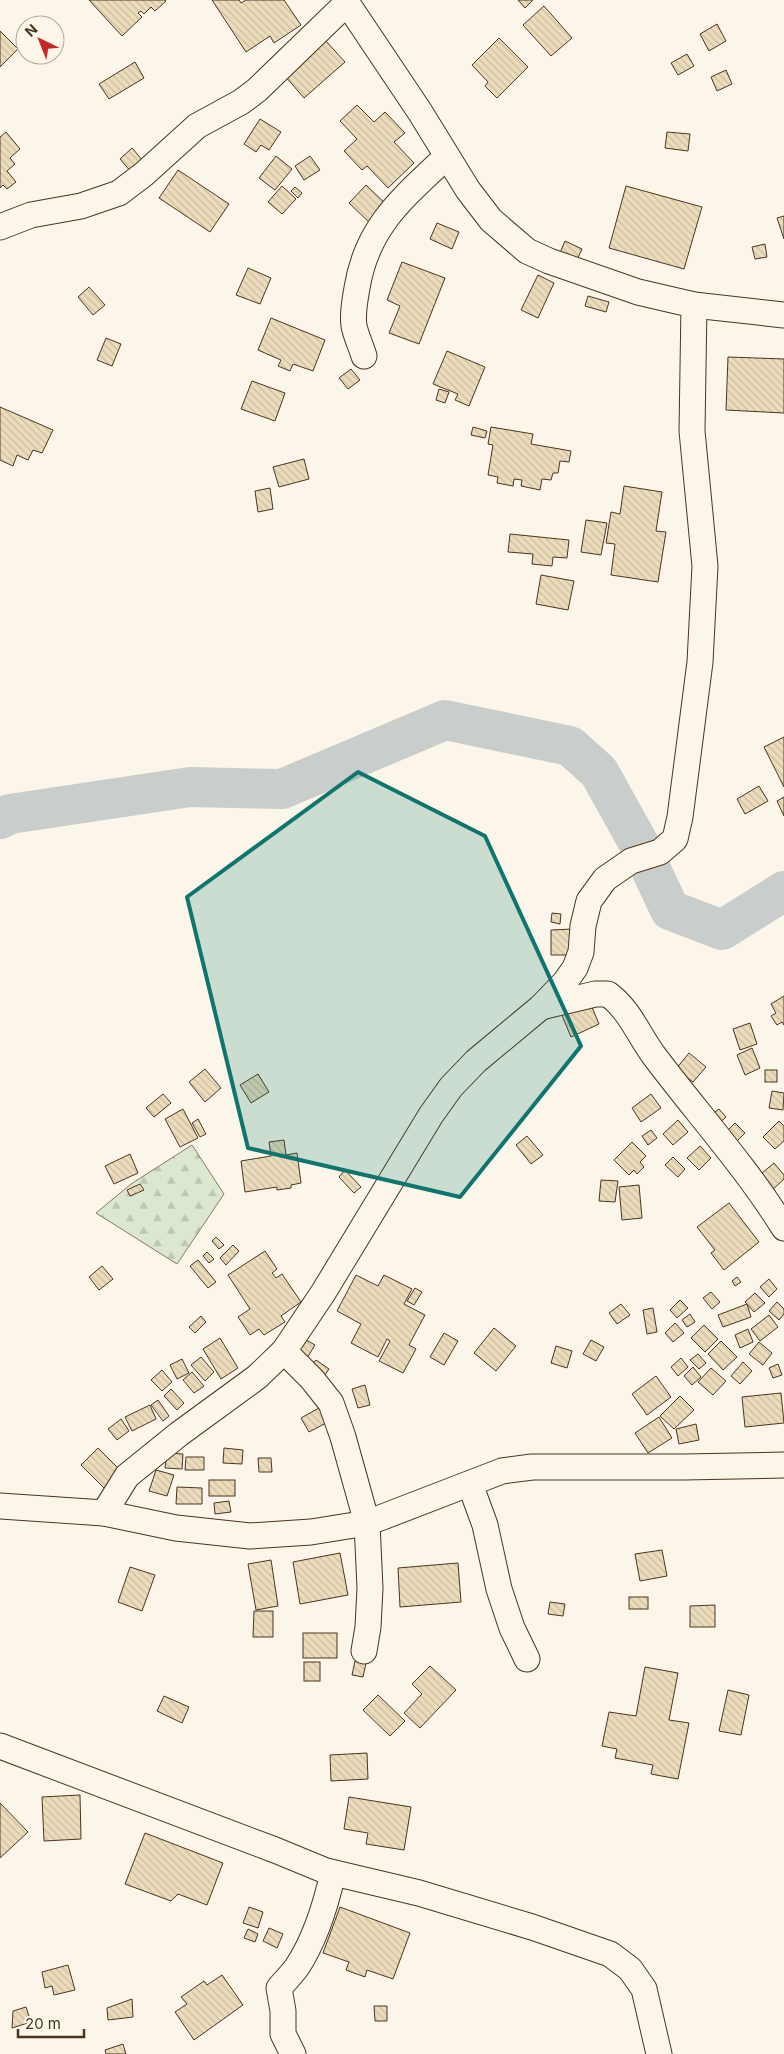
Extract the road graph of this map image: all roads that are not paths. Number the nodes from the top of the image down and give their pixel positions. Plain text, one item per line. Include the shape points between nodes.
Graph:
1 (346, 2) edge
2 (446, 157) junction
3 (0, 227) edge
4 (694, 305) junction
5 (784, 315) edge
6 (364, 356) dead end
7 (542, 1007) junction
8 (784, 1228) edge
9 (284, 1351) junction
10 (784, 1465) edge
11 (470, 1484) junction
12 (0, 1506) edge
13 (104, 1513) junction
14 (366, 1524) junction
15 (364, 1652) dead end
16 (527, 1659) dead end
17 (0, 1746) edge
18 (333, 1873) junction
19 (293, 2054) edge
20 (659, 2054) edge

1 - 2 street via 420,112
1 - 3 street via 257,90 197,126 118,193 81,206 31,215
2 - 4 street via 491,220 527,251 638,292
2 - 6 street via 398,203 375,233 360,266 354,327
4 - 5 street
4 - 7 street via 692,431 705,566 700,662 676,839 660,852 631,861 605,879 589,902 581,952 575,968
7 - 8 street via 595,994 608,994 616,1000 630,1016 651,1052 736,1157
7 - 9 street via 476,1061 451,1087
9 - 13 street via 257,1377 127,1476
9 - 14 street via 331,1403
10 - 11 street via 532,1467 502,1471
11 - 14 street
11 - 16 street via 485,1525 499,1589
12 - 13 street
13 - 14 street via 176,1528 250,1536
14 - 15 street via 370,1588
17 - 18 street
18 - 19 street via 311,1940 297,1967 279,1988 283,2034
18 - 20 street via 420,1893 610,1954 630,1969 644,1989

